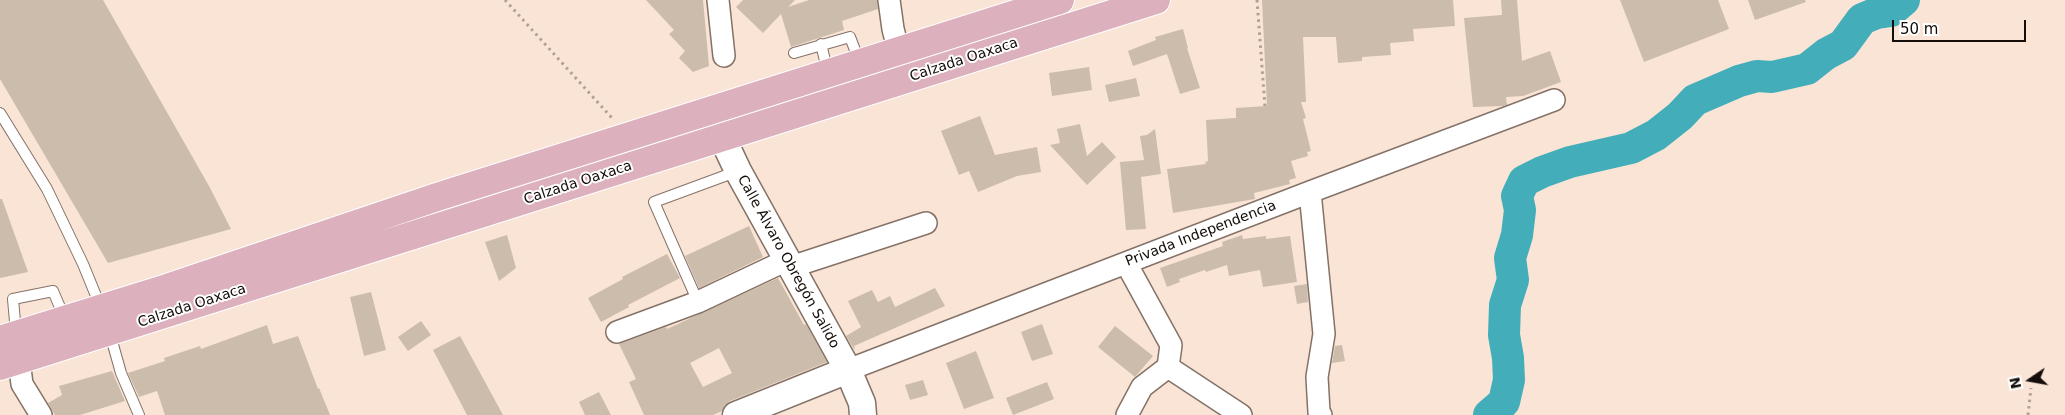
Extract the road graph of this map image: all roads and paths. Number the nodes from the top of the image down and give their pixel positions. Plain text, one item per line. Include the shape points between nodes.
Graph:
1 (505, 0) edge
2 (718, 0) edge
3 (889, 0) edge
4 (1060, 0) edge
5 (1156, 0) edge
6 (1257, 0) edge
7 (926, 43) junction
8 (821, 44) junction
9 (899, 52) junction
10 (794, 53) dead end
11 (724, 56) dead end
12 (860, 64) junction
13 (934, 70) junction
14 (828, 74) junction
15 (1554, 100) dead end
16 (1265, 107) dead end
17 (715, 109) junction
18 (0, 113) edge
19 (629, 136) junction
20 (722, 137) junction
21 (738, 171) junction
22 (1310, 192) junction
23 (926, 223) dead end
24 (789, 263) junction
25 (1126, 263) junction
26 (698, 302) junction
27 (105, 320) junction
28 (617, 332) dead end
29 (9, 350) edge
30 (1168, 367) junction
31 (848, 370) junction
32 (2031, 388) dead end
33 (40, 415) edge
34 (138, 415) edge
35 (736, 415) edge
36 (863, 415) edge
37 (1127, 415) edge
38 (1241, 415) edge
39 (1321, 415) edge
40 (2028, 415) edge

1 - 19 path
2 - 11 street
3 - 9 street
4 - 7 main road, Calzada Oaxaca
5 - 13 main road, Calzada Oaxaca
6 - 16 path
7 - 9 main road, Calzada Oaxaca
7 - 13 main road
8 - 10 lane
8 - 12 lane via 850,37
8 - 14 lane
9 - 12 main road, Calzada Oaxaca
12 - 14 main road, Calzada Oaxaca
13 - 20 main road, Calzada Oaxaca
14 - 17 main road, Calzada Oaxaca
15 - 22 street, Privada Independencia
17 - 19 main road, Calzada Oaxaca
17 - 20 street, Calle Álvaro Obregón Salido
18 - 27 lane via 48,189
19 - 27 main road, Calzada Oaxaca via 437,197
20 - 21 street, Calle Álvaro Obregón Salido
20 - 27 main road, Calzada Oaxaca
21 - 24 street, Calle Álvaro Obregón Salido
21 - 26 lane via 654,202
22 - 25 street, Privada Independencia
22 - 39 street via 1324,334 1317,377
23 - 24 street
24 - 26 street
24 - 31 street, Calle Álvaro Obregón Salido
25 - 30 street via 1171,345
25 - 31 street, Privada Independencia
26 - 28 street
27 - 29 main road, Calzada Oaxaca
27 - 34 lane
29 - 33 street via 22,384
30 - 37 street via 1142,387
30 - 38 street
31 - 35 street
31 - 36 street, Calle Álvaro Obregón Salido via 862,403
32 - 40 path

